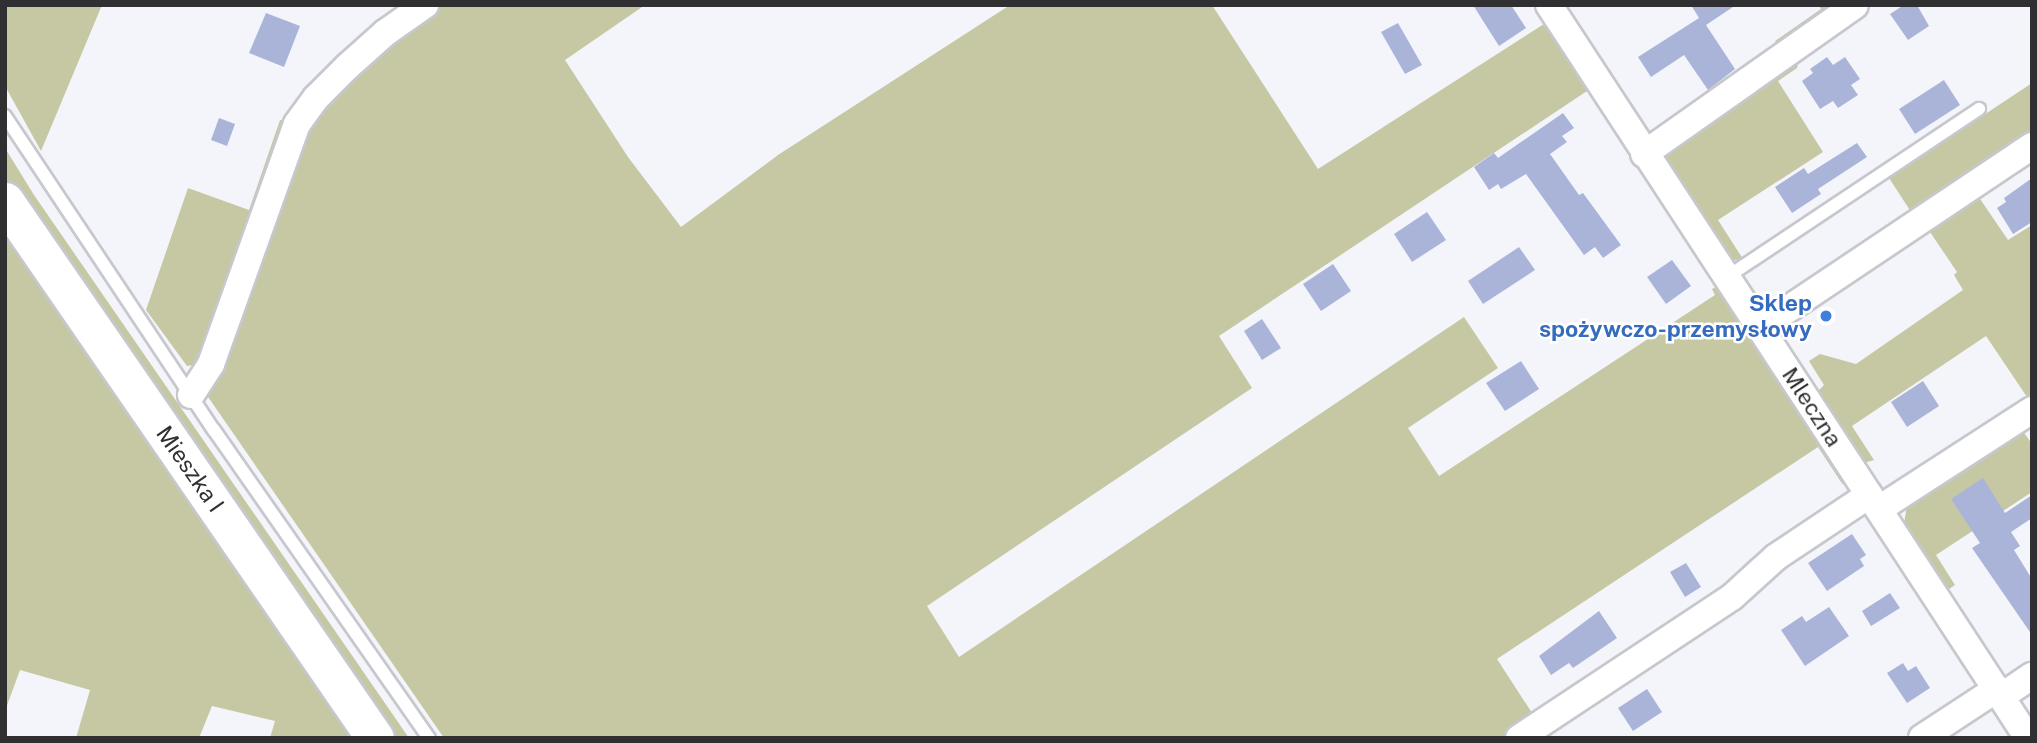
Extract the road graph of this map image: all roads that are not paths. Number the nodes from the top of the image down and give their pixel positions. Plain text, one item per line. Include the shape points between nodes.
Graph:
1 (1549, 5) edge
2 (1855, 5) edge
3 (416, 7) edge
4 (1979, 109) dead end
5 (5, 116) edge
6 (2032, 146) edge
7 (1644, 154) junction
8 (5, 201) edge
9 (1727, 277) junction
10 (1760, 327) junction
11 (191, 395) junction
12 (2032, 410) edge
13 (1874, 502) junction
14 (2032, 676) edge
15 (1999, 693) junction
16 (375, 738) edge
17 (429, 738) edge
18 (1519, 738) edge
19 (1922, 738) edge
20 (2028, 738) edge

1 - 7 street, Mleczna
2 - 7 street
3 - 11 street via 347,67 297,124 211,364
4 - 9 lane
5 - 11 lane
6 - 10 street
7 - 9 street, Mleczna
8 - 16 street, Mieszka I
9 - 10 street, Mleczna
10 - 13 street, Mleczna
11 - 17 lane
12 - 13 street
13 - 15 street, Mleczna
13 - 18 street via 1776,557 1732,597
14 - 15 street
15 - 19 street
15 - 20 street, Mleczna

